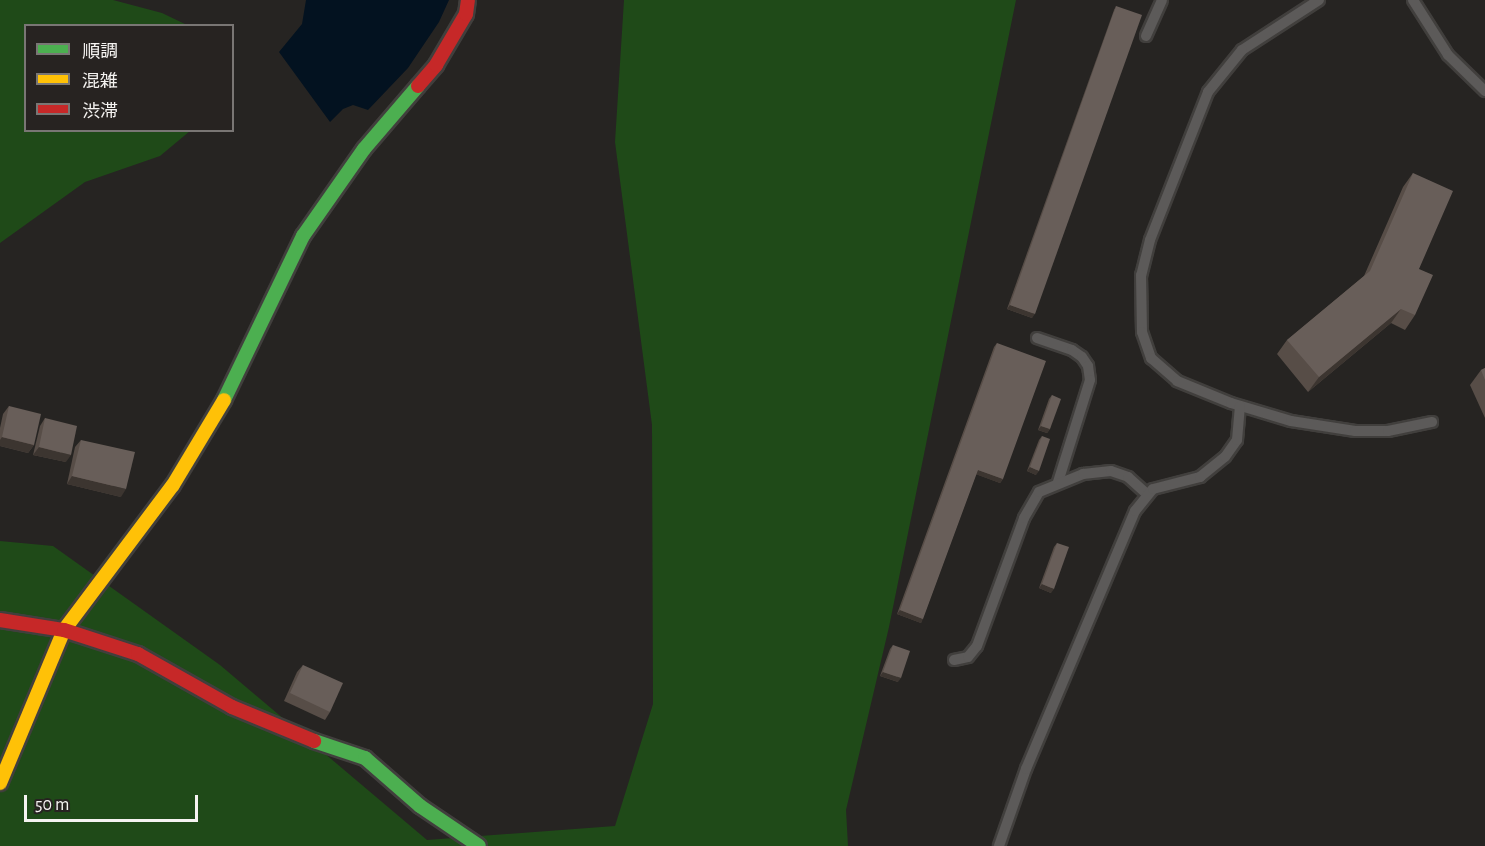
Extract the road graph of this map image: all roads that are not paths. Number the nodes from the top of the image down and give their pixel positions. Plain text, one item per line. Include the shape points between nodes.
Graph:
1 (468, 0) edge
2 (1162, 0) edge
3 (1319, 0) edge
4 (1413, 0) edge
5 (1146, 36) dead end
6 (1485, 91) edge
7 (1038, 339) dead end
8 (1240, 406) junction
9 (1432, 422) dead end
10 (1058, 482) junction
11 (1147, 494) junction
12 (0, 620) edge
13 (64, 630) junction
14 (954, 660) dead end
15 (0, 783) edge
16 (479, 846) edge
17 (999, 846) edge

1 - 13 street via 466,14 436,65 364,149 303,236 236,380 173,484
2 - 5 lane
3 - 8 lane via 1242,50 1208,92 1150,240 1141,275 1142,332 1151,358 1177,381
4 - 6 lane via 1448,55
7 - 10 lane via 1072,350 1088,366 1089,373 1080,422
8 - 9 lane via 1291,421 1355,431 1388,431
8 - 11 lane via 1237,440 1225,457 1200,477
10 - 11 lane via 1111,471 1128,477
10 - 14 lane via 1039,492 1024,518 977,646 968,657
11 - 17 lane via 1130,521 1026,769
12 - 13 street
13 - 15 street
13 - 16 street via 138,654 232,707 294,734 366,758 420,806

